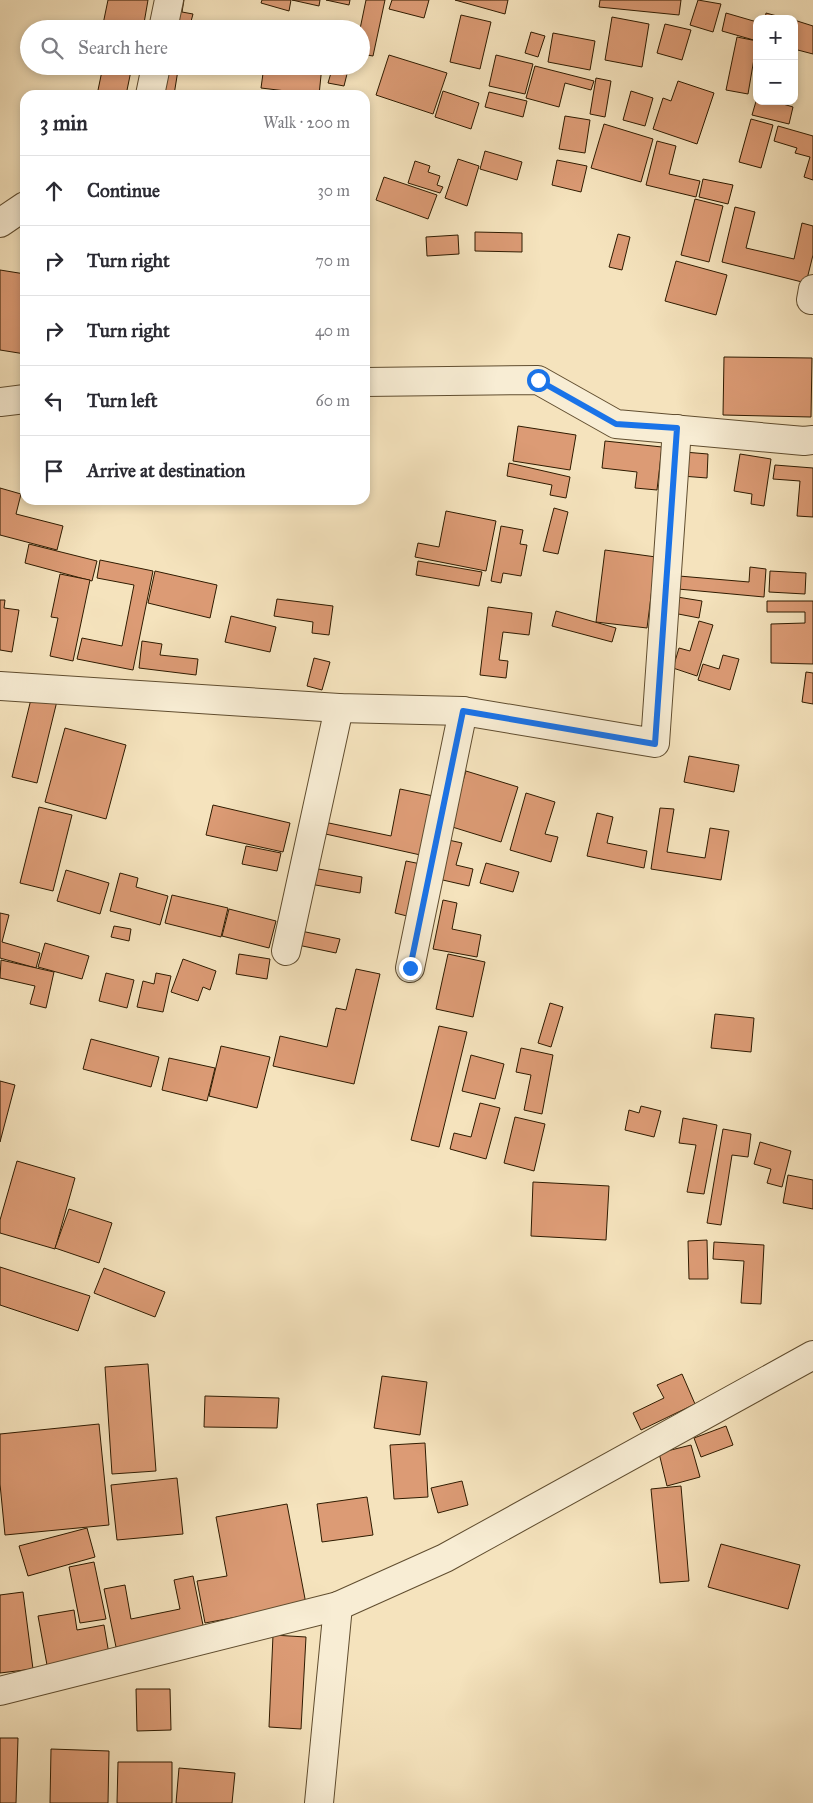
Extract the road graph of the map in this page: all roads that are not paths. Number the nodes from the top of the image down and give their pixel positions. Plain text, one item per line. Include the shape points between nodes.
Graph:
1 (169, 0) edge
2 (165, 20) edge
3 (154, 75) edge
4 (151, 90) edge
5 (20, 210) edge
6 (0, 224) edge
7 (370, 382) edge
8 (20, 400) edge
9 (0, 402) edge
10 (677, 428) junction
11 (813, 440) edge
12 (0, 686) edge
13 (339, 708) junction
14 (463, 711) junction
15 (286, 951) dead end
16 (410, 968) dead end
17 (813, 1355) edge
18 (338, 1606) junction
19 (0, 1691) edge
20 (319, 1803) edge

1 - 2 street
3 - 4 street
5 - 6 street
7 - 10 street via 538,380 616,424
8 - 9 street
10 - 11 street
10 - 14 street via 655,744
12 - 13 street
13 - 14 street
13 - 15 street
14 - 16 street
17 - 18 street via 445,1558
18 - 19 street
18 - 20 street

